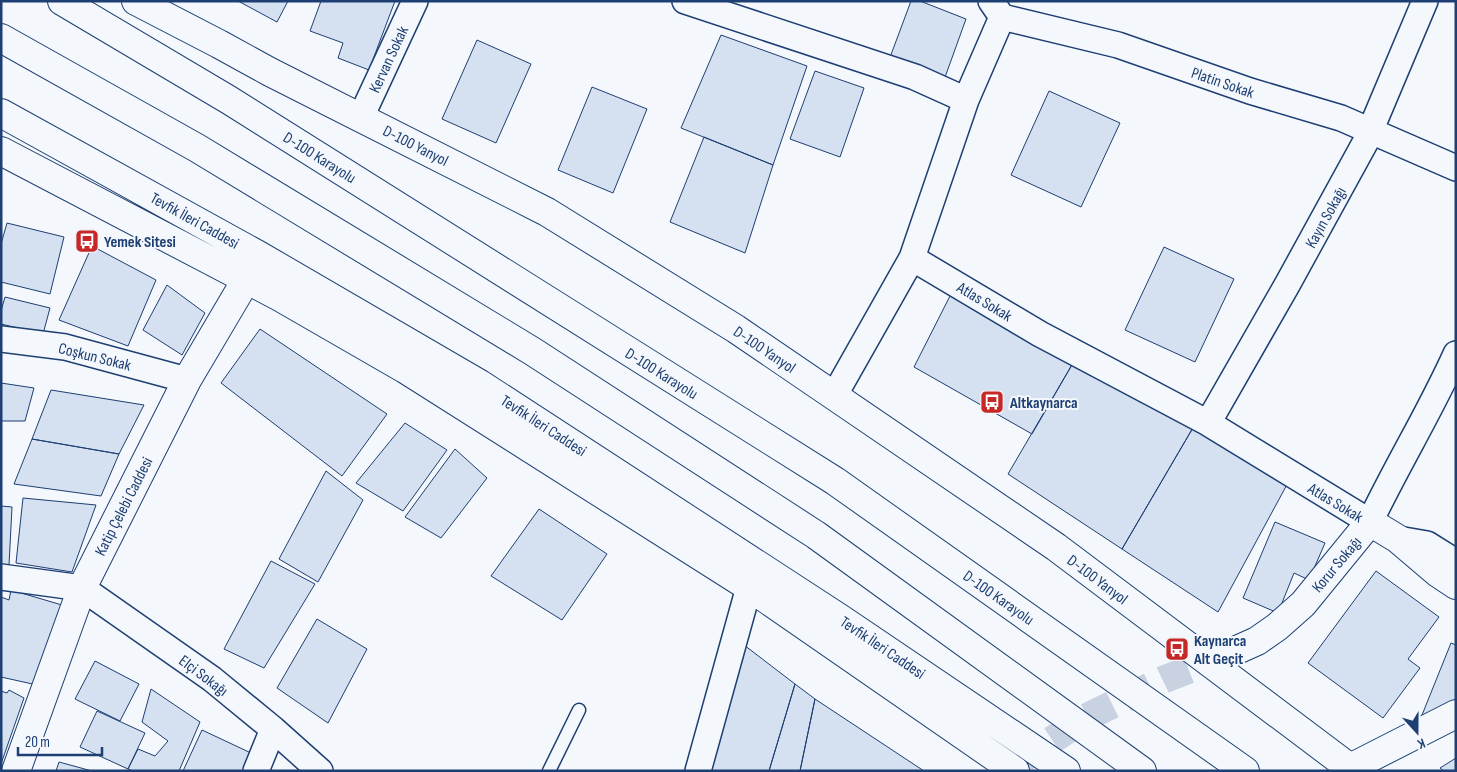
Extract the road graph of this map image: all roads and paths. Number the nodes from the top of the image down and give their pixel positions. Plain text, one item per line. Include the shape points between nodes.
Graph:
1 (62, 1) edge
2 (136, 1) edge
3 (416, 1) edge
4 (684, 1) edge
5 (1425, 1) edge
6 (997, 9) edge
7 (1, 38) edge
8 (966, 100) junction
9 (1, 114) edge
10 (361, 116) junction
11 (1370, 132) junction
12 (1, 151) edge
13 (1456, 168) edge
14 (260, 256) junction
15 (912, 258) junction
16 (246, 279) junction
17 (1, 338) edge
18 (1456, 354) edge
19 (187, 380) junction
20 (834, 396) junction
21 (1208, 423) junction
22 (1370, 522) junction
23 (1398, 539) junction
24 (1456, 562) edge
25 (1, 577) edge
26 (1456, 585) edge
27 (749, 587) junction
28 (82, 588) junction
29 (1219, 658) tunnel mouth
30 (579, 710) dead end
31 (1456, 714) edge
32 (273, 729) junction
33 (1352, 769) edge
34 (16, 771) edge
35 (256, 771) edge
36 (320, 771) edge
37 (549, 771) edge
38 (698, 771) edge
39 (1015, 771) edge
40 (1066, 771) edge
41 (1142, 771) edge
42 (1245, 771) edge

1 - 42 main road, D-100 Karayolu via 229,100 835,481
2 - 10 main road, D-100 Yanyol
3 - 10 street, Kervan Sokak
4 - 8 street via 914,77
5 - 11 street, Kayın Sokağı
6 - 8 street
6 - 11 street, Platin Sokak via 1341,118
7 - 41 main road via 196,148 532,351 816,535
8 - 15 street
9 - 14 main road, Tevfik İleri Caddesi
10 - 20 main road, D-100 Yanyol via 547,212 736,329
11 - 13 street, Platin Sokak
11 - 21 street, Kayın Sokağı
12 - 16 main road, Tevfik İleri Caddesi
14 - 16 main road, Katip Çelebi Caddesi
14 - 40 main road, Tevfik İleri Caddesi via 480,384 833,614
15 - 20 street
15 - 21 street, Atlas Sokak via 1040,334
16 - 19 main road, Katip Çelebi Caddesi
16 - 27 main road, Tevfik İleri Caddesi via 405,368
17 - 19 street, Coşkun Sokak via 65,347
18 - 22 street, Korur Sokağı
19 - 28 main road, Katip Çelebi Caddesi
20 - 33 main road, D-100 Yanyol via 1056,547
21 - 22 street, Atlas Sokak
22 - 23 main road, Atlas Sokak
22 - 29 main road, Korur Sokağı via 1303,604 1278,627
23 - 24 street via 1427,544
23 - 26 main road, Atlas Sokak
25 - 28 street
27 - 38 street
27 - 39 main road, Tevfik İleri Caddesi
28 - 32 street, Elçi Sokağı via 212,679
28 - 34 main road, Katip Çelebi Caddesi
30 - 37 lane
31 - 33 main road
32 - 35 street
32 - 36 street, Elçi Sokağı

